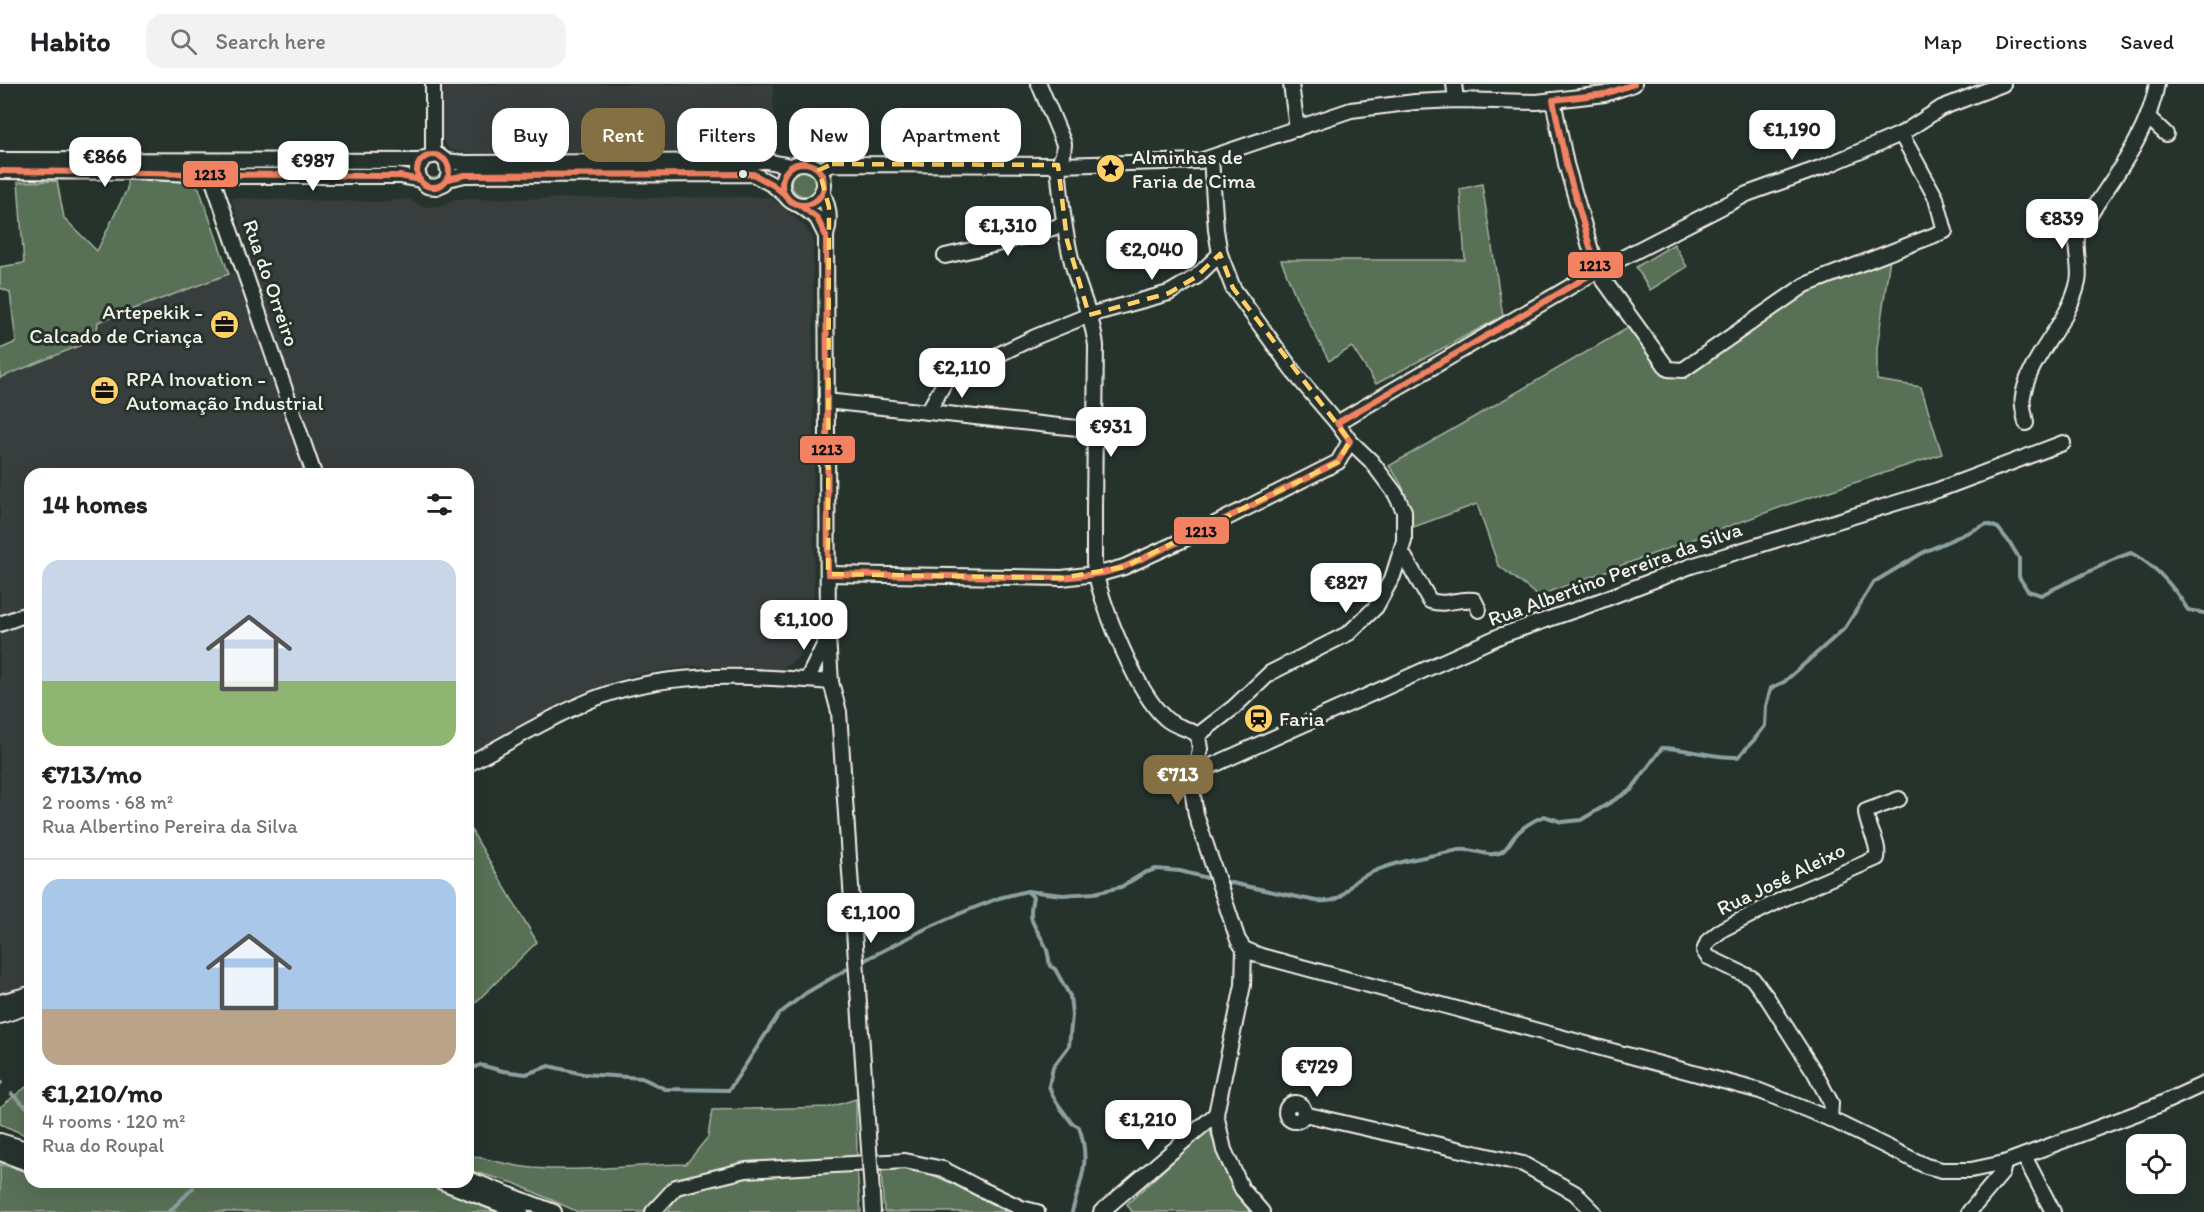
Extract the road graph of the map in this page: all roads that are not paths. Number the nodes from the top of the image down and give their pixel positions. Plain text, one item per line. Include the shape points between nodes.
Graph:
1 (433, 84) edge
2 (1039, 84) edge
3 (1291, 84) edge
4 (1454, 84) edge
5 (1634, 84) edge
6 (2003, 84) edge
7 (2157, 84) edge
8 (1456, 100) junction
9 (1553, 100) junction
10 (2148, 117) junction
11 (1297, 129) junction
12 (1901, 134) junction
13 (2166, 134) dead end
14 (1211, 158) junction
15 (433, 159) junction
16 (0, 160) edge
17 (1058, 165) junction
18 (791, 166) junction
19 (209, 168) junction
20 (819, 170) junction
21 (0, 171) edge
22 (448, 179) junction
23 (420, 180) junction
24 (822, 191) junction
25 (784, 194) junction
26 (801, 206) junction
27 (1063, 225) junction
28 (826, 236) junction
29 (1220, 254) junction
30 (945, 256) dead end
31 (1597, 271) junction
32 (1089, 315) junction
33 (826, 400) junction
34 (929, 411) junction
35 (1337, 423) junction
36 (2026, 423) dead end
37 (1096, 430) junction
38 (1350, 441) junction
39 (2063, 443) dead end
40 (312, 468) edge
41 (1401, 551) junction
42 (828, 574) junction
43 (1096, 574) junction
44 (1479, 610) dead end
45 (24, 615) edge
46 (0, 624) edge
47 (828, 637) junction
48 (807, 680) junction
49 (831, 682) junction
50 (1198, 735) junction
51 (474, 761) edge
52 (1194, 776) junction
53 (1899, 799) dead end
54 (1244, 949) junction
55 (24, 996) edge
56 (0, 1002) edge
57 (24, 1008) edge
58 (0, 1016) edge
59 (2204, 1084) edge
60 (1216, 1113) junction
61 (1304, 1114) dead end
62 (1830, 1119) junction
63 (0, 1141) edge
64 (24, 1148) edge
65 (0, 1153) edge
66 (2024, 1156) junction
67 (24, 1162) edge
68 (2004, 1163) junction
69 (474, 1181) edge
70 (458, 1188) edge
71 (521, 1212) edge
72 (554, 1212) edge
73 (653, 1212) edge
74 (873, 1212) edge
75 (1037, 1212) edge
76 (1101, 1212) edge
77 (1262, 1212) edge
78 (1594, 1212) edge
79 (1969, 1212) edge
80 (2053, 1212) edge

1 - 15 street
2 - 17 street via 1064,144
3 - 11 street
4 - 8 street
5 - 9 street via 1605,94
6 - 12 street via 1941,108
7 - 10 street
8 - 9 street
8 - 11 street via 1350,110
9 - 31 street via 1566,164
10 - 13 street
10 - 36 street via 2129,157 2078,235 2079,280 2068,309 2028,376 2022,398
11 - 14 street
12 - 31 street via 1747,194
12 - 31 street via 1936,198 1945,231 1805,285 1683,370 1668,369
14 - 17 street
14 - 29 street
15 - 18 street via 465,163 766,161
15 - 19 street
15 - 22 street via 450,169
15 - 23 street via 417,170
16 - 19 street
17 - 20 street via 832,164
17 - 27 street
18 - 20 street via 807,163
18 - 25 street via 782,181
19 - 21 street
19 - 23 street via 237,176 400,176
19 - 40 street, Rua do Orreiro
20 - 24 street via 824,179
22 - 23 street via 436,187
22 - 25 street via 465,175 753,174
24 - 26 street via 815,202
24 - 28 street via 829,207
25 - 26 street
26 - 28 street via 817,218
27 - 30 street
27 - 32 street
28 - 33 street
29 - 32 street via 1196,277 1169,293
29 - 35 street via 1233,288 1296,375
31 - 35 street
32 - 34 street via 946,380
32 - 37 street via 1096,346
33 - 34 street
33 - 42 street
34 - 37 street
35 - 38 street
37 - 43 street
38 - 41 street via 1371,461 1404,511
38 - 43 street via 1338,462 1134,562
39 - 52 street, Rua Albertino Pereira da Silva via 1938,490 1691,566 1502,635
41 - 44 street via 1430,601 1443,605 1461,598 1474,600
41 - 50 street via 1376,607 1349,633 1270,673
42 - 43 street via 1062,578
42 - 47 street
43 - 50 street via 1122,647 1144,691 1172,724
45 - 46 street
47 - 48 street
47 - 49 street
48 - 49 street
48 - 51 street via 718,676 636,686 582,703
49 - 74 street, bridge via 839,712
50 - 52 street via 1200,750
52 - 54 street via 1196,815
53 - 62 street, Rua José Aleixo via 1866,811 1877,858 1723,929 1708,941 1704,951 1708,957 1752,978 1768,999 1815,1072 1831,1103
54 - 60 street via 1243,985
54 - 62 street via 1760,1091
55 - 56 street
57 - 58 street
59 - 66 street
60 - 76 street
60 - 77 street via 1224,1150 1242,1190
61 - 78 street via 1523,1164 1575,1193
62 - 68 street via 1926,1166 1971,1170
63 - 64 street
65 - 67 street
66 - 68 street
66 - 80 street
68 - 79 street via 2002,1173
69 - 72 street
70 - 71 street
73 - 75 street via 676,1187 746,1170 904,1161 944,1169 1021,1208

